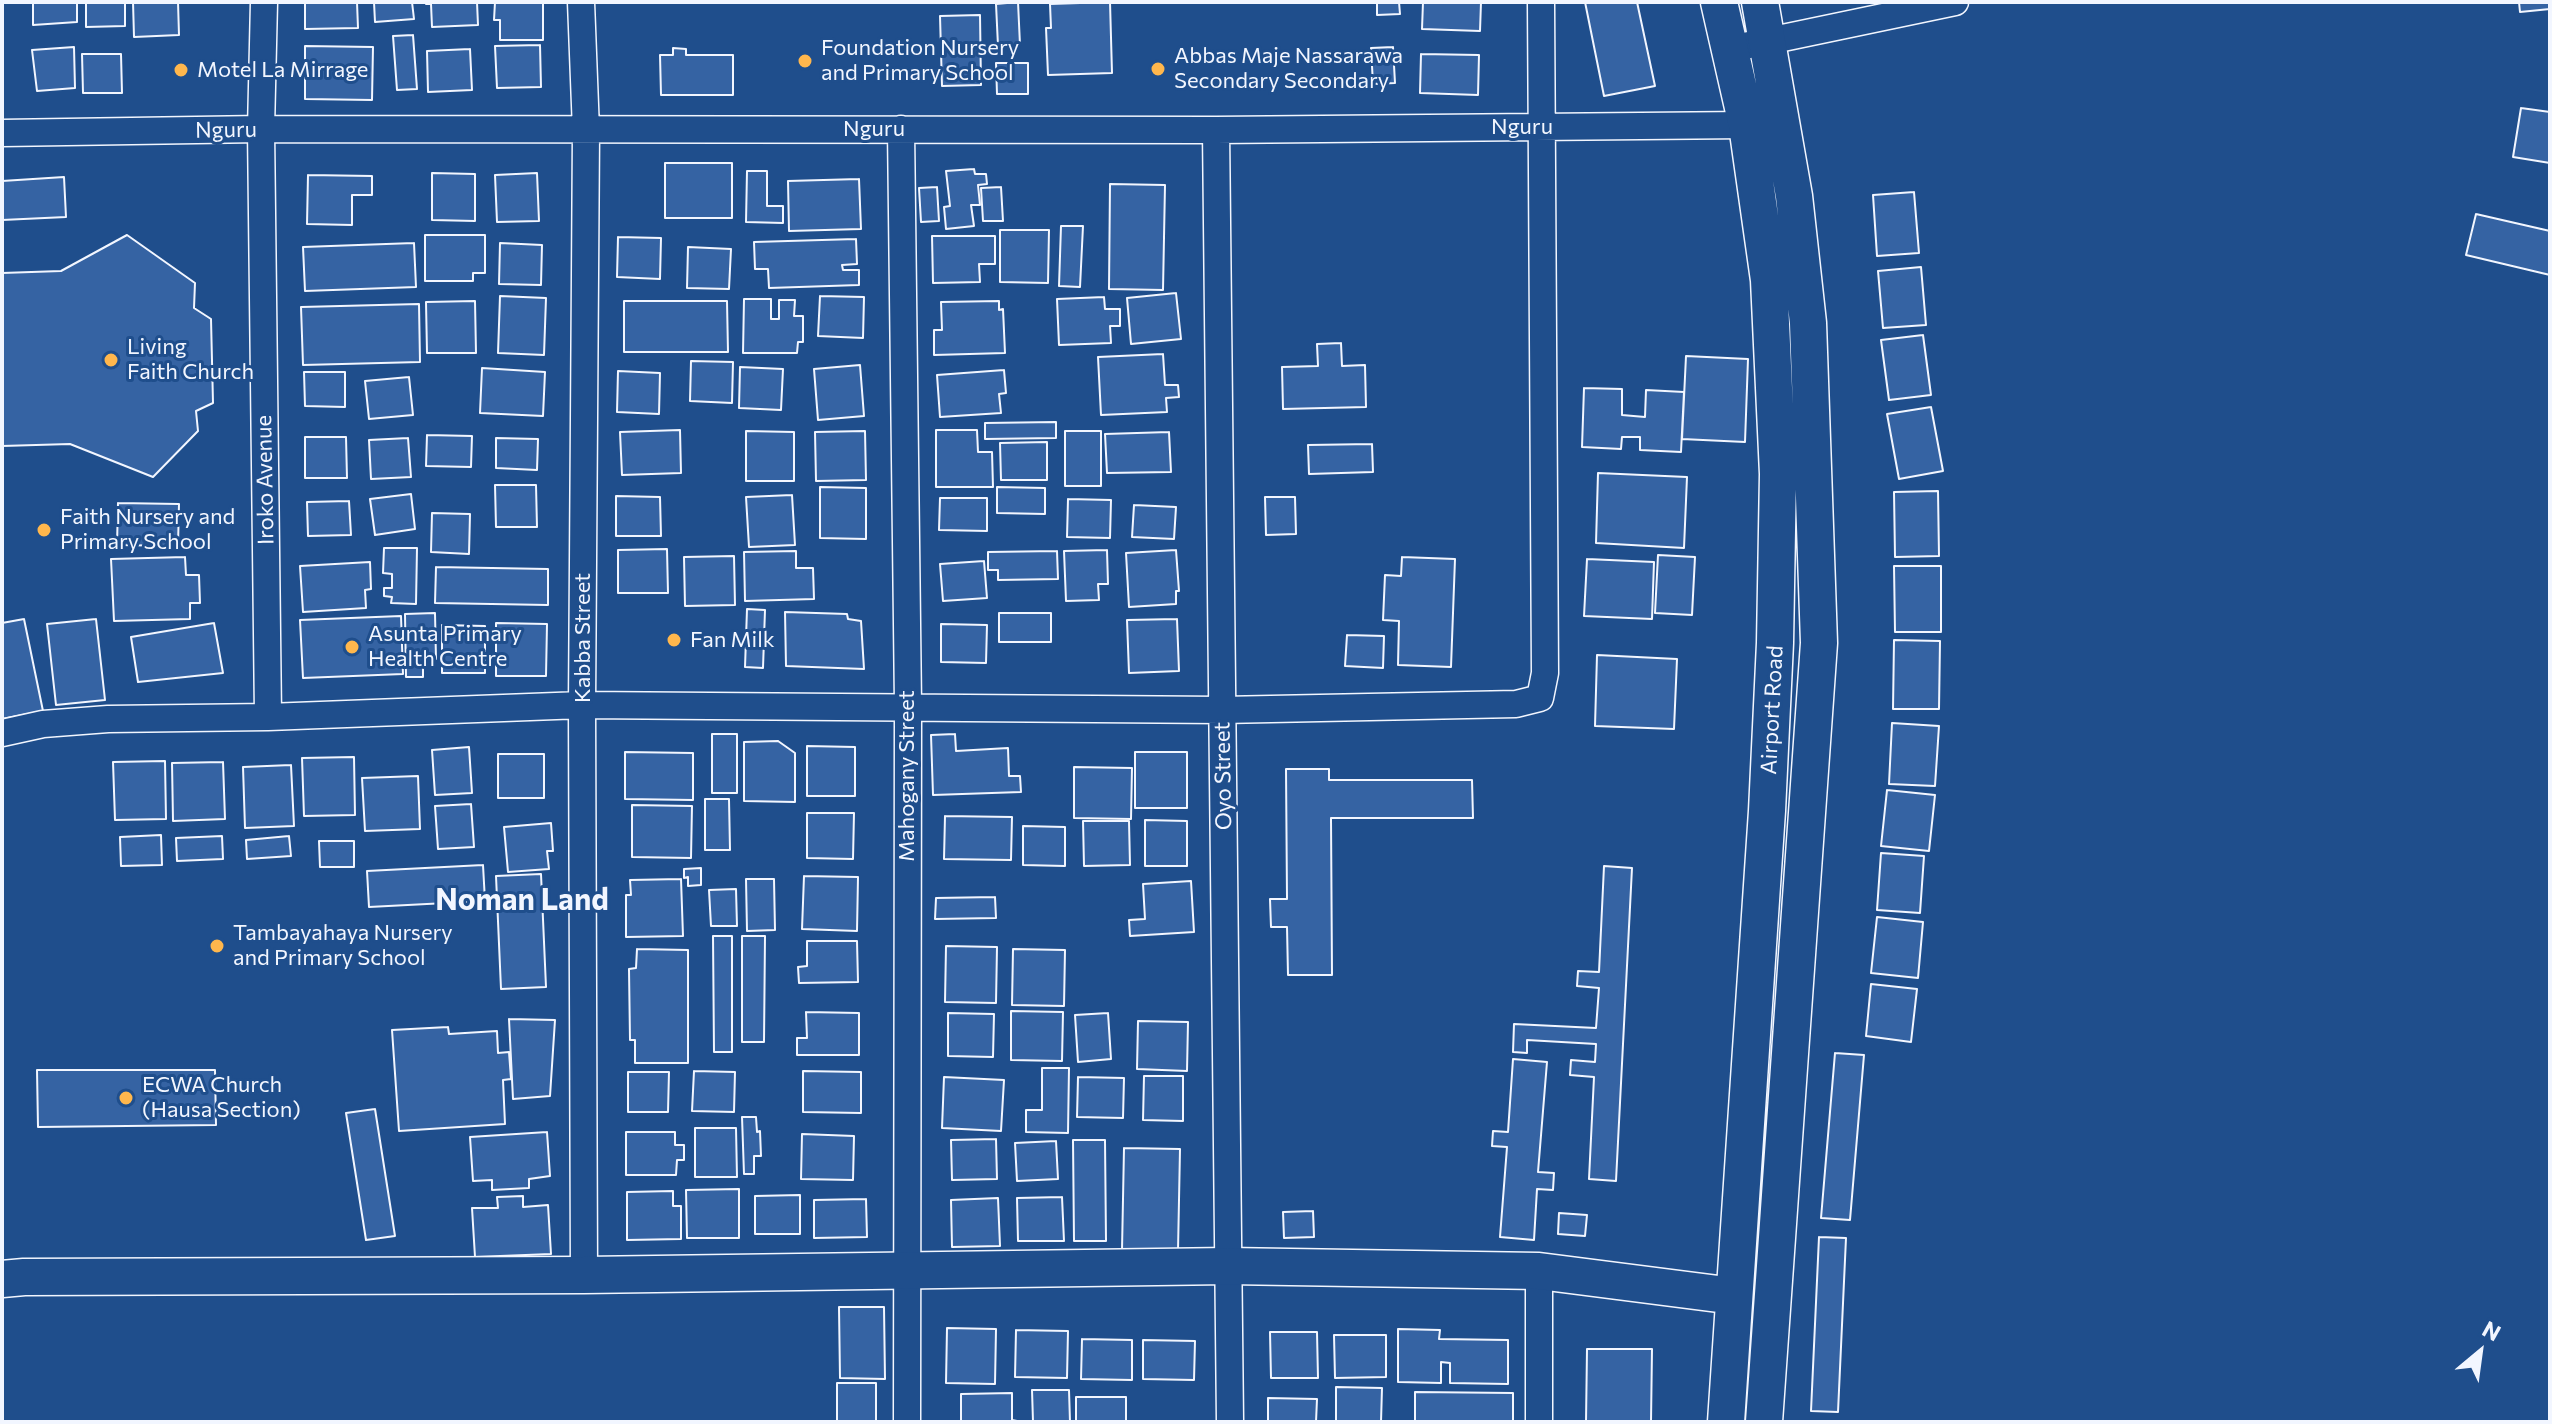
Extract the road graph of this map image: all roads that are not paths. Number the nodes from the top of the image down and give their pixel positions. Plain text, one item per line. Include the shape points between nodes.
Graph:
1 (264, 2) edge
2 (581, 2) edge
3 (1541, 2) edge
4 (1719, 2) edge
5 (1760, 2) edge
6 (1955, 2) edge
7 (1769, 41) junction
8 (1730, 49) junction
9 (4, 125) edge
10 (1747, 125) junction
11 (1542, 126) junction
12 (261, 129) junction
13 (901, 129) junction
14 (1216, 130) junction
15 (586, 131) junction
16 (582, 705) junction
17 (908, 706) junction
18 (1222, 710) junction
19 (268, 717) junction
20 (2, 733) edge
21 (1228, 1266) junction
22 (906, 1270) junction
23 (1539, 1271) junction
24 (584, 1275) junction
25 (2, 1279) edge
26 (1734, 1296) junction
27 (907, 1422) edge
28 (1230, 1422) edge
29 (1539, 1422) edge
30 (1726, 1422) edge
31 (1764, 1422) edge

1 - 12 street, Iroko Avenue
2 - 15 street, Kabba Street
3 - 11 street
4 - 8 main road, Airport Road
5 - 7 main road, Airport Road
6 - 7 street
7 - 8 street
7 - 31 main road, Airport Road via 1808,323 1819,643
8 - 10 main road, Airport Road
9 - 12 street, Nguru
10 - 11 street, Nguru
10 - 26 main road, Airport Road via 1769,280 1778,474 1767,811
11 - 14 street, Nguru
11 - 18 street via 1545,673 1540,698 1516,704
12 - 15 street, Nguru
12 - 19 street, Iroko Avenue
13 - 14 street, Nguru
13 - 15 street, Nguru
13 - 17 street, Mahogany Street
14 - 18 street, Oyo Street
15 - 16 street, Kabba Street
16 - 17 street
16 - 19 street
16 - 24 street, Kabba Street
17 - 18 street
17 - 22 street, Mahogany Street
18 - 21 street, Oyo Street
19 - 20 street via 108,719
21 - 22 main road
21 - 23 main road
21 - 28 street, Oyo Street
22 - 24 main road
22 - 27 street, Mahogany Street
23 - 26 main road
23 - 29 street
24 - 25 main road
26 - 30 main road, Airport Road

